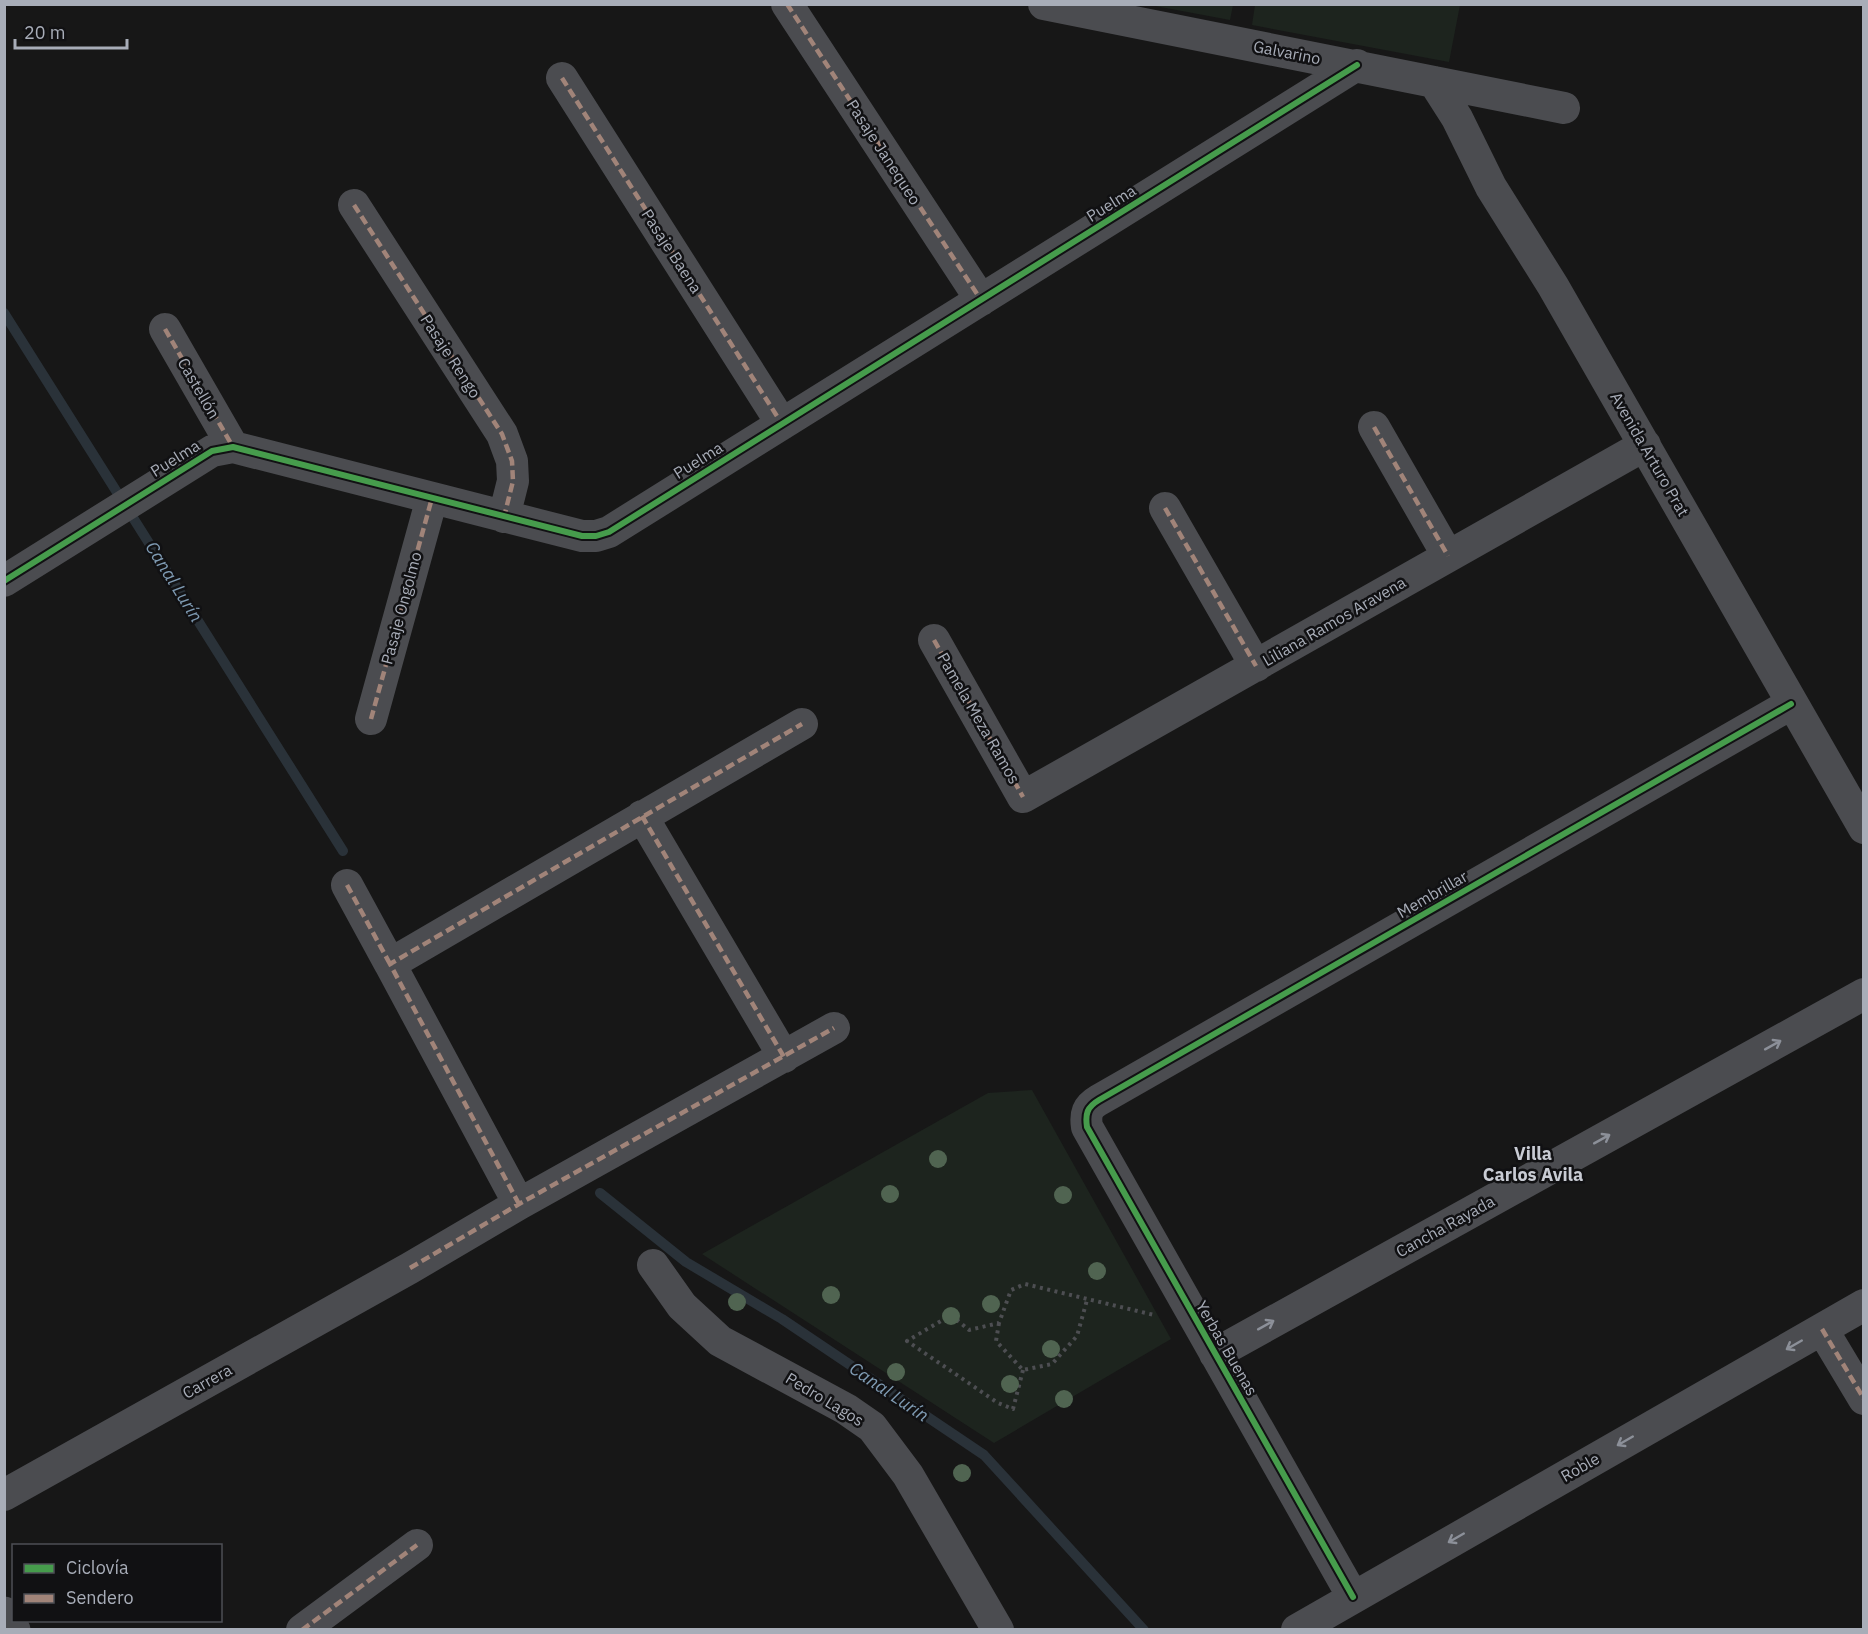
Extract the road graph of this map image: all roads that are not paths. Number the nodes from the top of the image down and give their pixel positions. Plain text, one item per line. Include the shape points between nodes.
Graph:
1 (786, 4) edge
2 (1044, 4) edge
3 (1357, 65) junction
4 (562, 78) dead end
5 (1434, 82) junction
6 (1564, 108) dead end
7 (354, 205) dead end
8 (981, 300) junction
9 (165, 329) dead end
10 (782, 424) junction
11 (1374, 427) dead end
12 (1645, 445) junction
13 (233, 447) junction
14 (432, 498) junction
15 (1165, 508) dead end
16 (504, 517) junction
17 (1448, 556) junction
18 (4, 581) edge
19 (934, 640) dead end
20 (1256, 666) junction
21 (1791, 704) junction
22 (371, 719) dead end
23 (802, 724) dead end
24 (1853, 784) edge
25 (1023, 797) joint
26 (642, 816) junction
27 (1863, 828) edge
28 (347, 885) dead end
29 (390, 964) junction
30 (1863, 994) edge
31 (834, 1028) dead end
32 (784, 1057) junction
33 (1088, 1110) joint
34 (519, 1204) junction
35 (653, 1265) dead end
36 (1863, 1305) edge
37 (1822, 1329) junction
38 (1215, 1354) junction
39 (1863, 1399) edge
40 (4, 1495) edge
41 (417, 1545) dead end
42 (1353, 1597) junction
43 (4, 1613) edge
44 (14, 1629) edge
45 (302, 1629) edge
46 (998, 1629) edge
47 (1297, 1629) edge

1 - 8 street, Pasaje Janequeo
2 - 3 street, Galvarino
3 - 5 street, Galvarino
3 - 8 street, Puelma
4 - 10 street, Pasaje Baena
5 - 6 street, Galvarino
5 - 12 street, Avenida Arturo Prat via 1457,118 1491,187
7 - 16 street, Pasaje Rengo via 502,435 512,461 513,481
8 - 10 street, Puelma
9 - 13 street, Castellón
10 - 16 street, Puelma via 609,532 582,536
11 - 17 street
12 - 17 street, Liliana Ramos Aravena
12 - 21 street, Avenida Arturo Prat
13 - 14 street, Puelma
13 - 18 street, Puelma via 212,452
14 - 16 street, Puelma
14 - 22 street, Pasaje Ongolmo
15 - 20 street
17 - 20 street, Liliana Ramos Aravena
19 - 25 street, Pamela Meza Ramos
20 - 25 street, Liliana Ramos Aravena
21 - 24 street, Avenida Arturo Prat
21 - 33 street, Membrillar via 1105,1096
23 - 26 street
24 - 27 street, Avenida Arturo Prat
26 - 29 street
26 - 32 street
28 - 29 street
29 - 34 street
38 -> 30 street, Cancha Rayada
31 - 32 street, Carrera
32 - 34 street, Carrera
33 - 38 street, Yerbas Buenas via 1087,1127
34 - 40 street, Carrera
35 - 46 street, Pedro Lagos via 682,1306 720,1341 846,1408 872,1427 908,1475
36 - 37 street, Roble
37 - 39 street
37 -> 42 street, Roble
38 - 42 street, Yerbas Buenas
41 - 45 street
42 - 47 street, Roble
43 - 44 street

